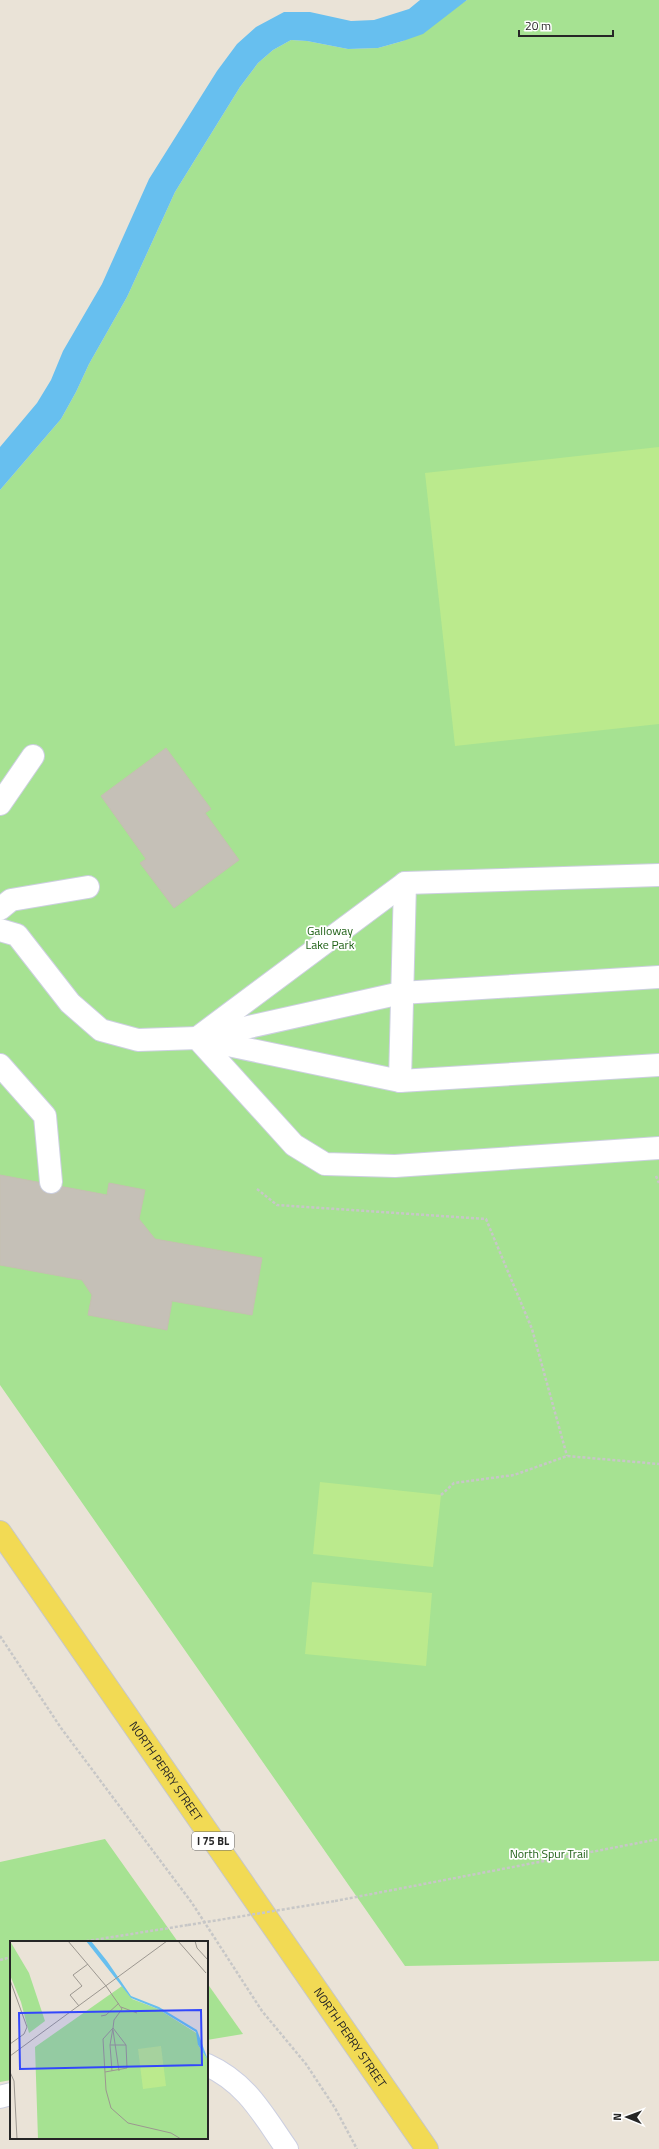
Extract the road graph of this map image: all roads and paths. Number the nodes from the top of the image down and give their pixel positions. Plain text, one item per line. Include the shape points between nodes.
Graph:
1 (33, 756) dead end
2 (0, 804) edge
3 (659, 875) edge
4 (405, 883) junction
5 (88, 887) dead end
6 (0, 909) edge
7 (0, 930) edge
8 (659, 977) edge
9 (401, 993) junction
10 (197, 1038) junction
11 (0, 1065) edge
12 (659, 1065) edge
13 (400, 1081) junction
14 (659, 1148) edge
15 (51, 1182) dead end
16 (257, 1189) dead end
17 (567, 1456) junction
18 (659, 1464) edge
19 (441, 1495) dead end
20 (0, 1532) edge
21 (0, 1636) edge
22 (659, 1839) edge
23 (86, 1941) edge
24 (10, 1957) edge
25 (0, 1960) edge
26 (208, 2066) edge
27 (10, 2094) edge
28 (0, 2097) edge
29 (287, 2149) edge
30 (357, 2149) edge
31 (427, 2149) edge

1 - 2 street
3 - 4 street
4 - 9 street
4 - 10 street
5 - 6 street via 11,900
7 - 10 street via 17,934 70,1003 101,1030 138,1040
8 - 9 street
9 - 10 street
9 - 13 street
10 - 13 street
10 - 14 street via 294,1145 326,1164 395,1166
11 - 15 street via 45,1116
12 - 13 street
16 - 17 path via 277,1205 486,1219 532,1329
17 - 18 path
17 - 19 path via 514,1475 454,1483
20 - 31 main road, NORTH PERRY STREET / I 75 BL
21 - 30 path via 61,1728 192,1903 262,2011 306,2064 335,2108
22 - 23 path, bridge via 335,1901
24 - 25 path
26 - 29 street via 235,2081 249,2094
27 - 28 street

